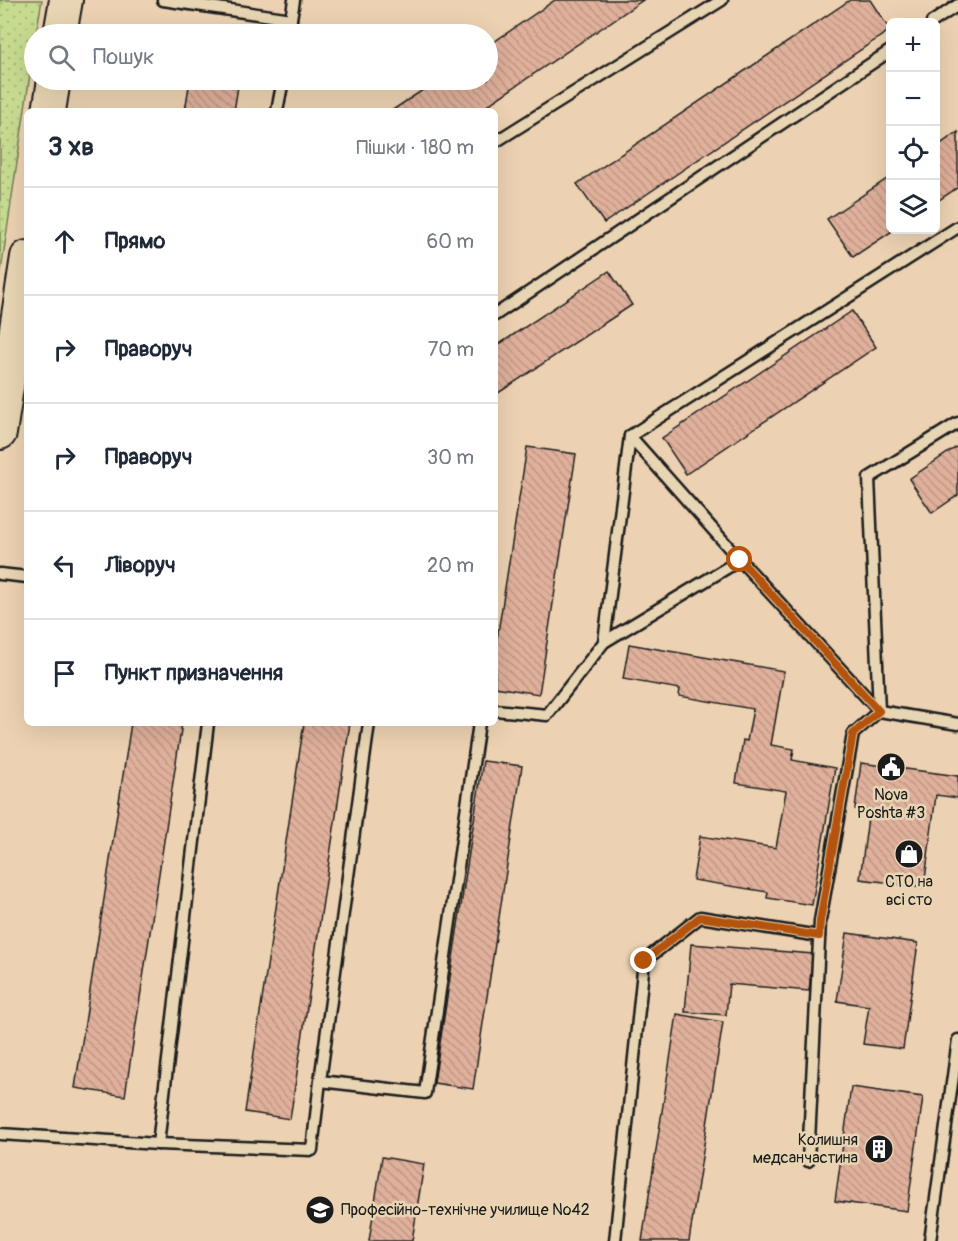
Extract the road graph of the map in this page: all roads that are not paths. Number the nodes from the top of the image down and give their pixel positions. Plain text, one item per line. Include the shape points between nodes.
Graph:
1 (66, 0) edge
2 (163, 0) edge
3 (294, 0) edge
4 (722, 0) edge
5 (193, 2) edge
6 (958, 5) edge
7 (938, 18) edge
8 (291, 19) junction
9 (62, 24) edge
10 (290, 24) edge
11 (886, 54) edge
12 (52, 90) edge
13 (281, 90) edge
14 (49, 108) edge
15 (278, 108) edge
16 (498, 140) edge
17 (958, 227) edge
18 (498, 313) edge
19 (23, 316) edge
20 (958, 423) edge
21 (0, 433) edge
22 (630, 436) junction
23 (740, 560) junction
24 (0, 573) edge
25 (24, 577) edge
26 (604, 642) junction
27 (498, 710) edge
28 (879, 711) junction
29 (958, 724) edge
30 (208, 726) edge
31 (369, 726) edge
32 (479, 726) edge
33 (819, 936) junction
34 (958, 1040) edge
35 (320, 1081) junction
36 (0, 1134) edge
37 (158, 1144) junction
38 (808, 1161) dead end
39 (615, 1241) edge
40 (930, 1241) edge

1 - 9 street
2 - 5 lane
3 - 8 lane
4 - 16 lane
5 - 8 lane
6 - 7 lane
8 - 10 lane
11 - 18 lane
12 - 14 street
13 - 15 lane
17 - 22 lane
19 - 21 street
20 - 28 lane via 869,478
22 - 23 lane
22 - 26 lane
23 - 26 lane
23 - 28 lane
24 - 25 lane
26 - 27 lane via 547,715
28 - 29 lane
28 - 33 lane via 853,734
30 - 37 lane
31 - 35 lane
32 - 35 lane via 425,1093
33 - 38 lane
33 - 39 lane via 700,917 644,961
34 - 40 lane
35 - 37 lane via 312,1150
36 - 37 lane

